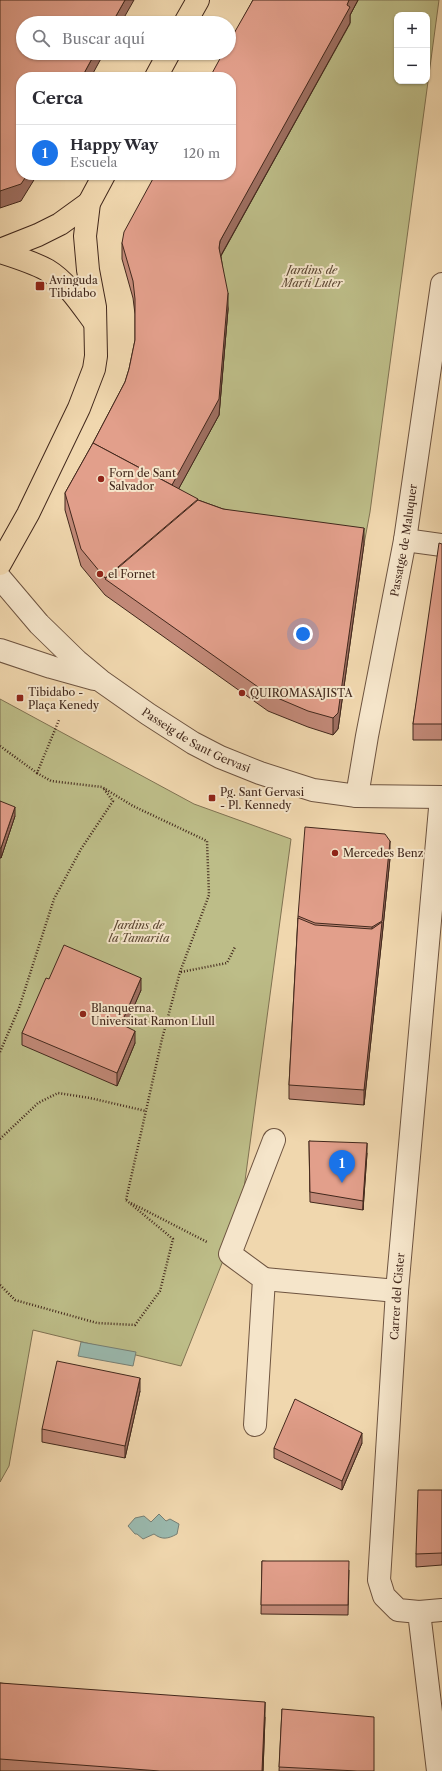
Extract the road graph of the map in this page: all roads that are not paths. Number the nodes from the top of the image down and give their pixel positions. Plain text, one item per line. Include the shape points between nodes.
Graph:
1 (198, 0) edge
2 (190, 16) edge
3 (165, 60) edge
4 (159, 72) edge
5 (101, 180) edge
6 (89, 203) junction
7 (0, 251) edge
8 (442, 284) edge
9 (95, 323) junction
10 (405, 540) junction
11 (442, 545) edge
12 (0, 564) edge
13 (0, 578) edge
14 (0, 650) edge
15 (101, 681) junction
16 (357, 796) junction
17 (441, 797) edge
18 (274, 1140) dead end
19 (264, 1279) junction
20 (397, 1291) junction
21 (255, 1426) dead end
22 (442, 1610) edge
23 (419, 1612) junction
24 (438, 1771) edge

1 - 2 main road
3 - 4 main road
5 - 6 main road
6 - 7 main road via 60,224
6 - 9 main road via 85,236
7 - 9 main road via 47,270 61,281
8 - 10 street, Passatge de Maluquer
9 - 12 main road via 94,369 79,408 28,514
10 - 11 street
10 - 16 street, Passatge de Maluquer
13 - 15 street, Passeig de Sant Gervasi via 39,624 76,661
14 - 15 street
15 - 16 street, Passeig de Sant Gervasi via 220,757 301,787
16 - 17 street, Passeig de Sant Gervasi
17 - 20 street, Carrer del Cister
18 - 19 street via 230,1254
19 - 20 street
19 - 21 street
20 - 23 street, Carrer del Cister via 379,1580 384,1596 398,1610
22 - 23 street, Carrer del Cister
23 - 24 street

